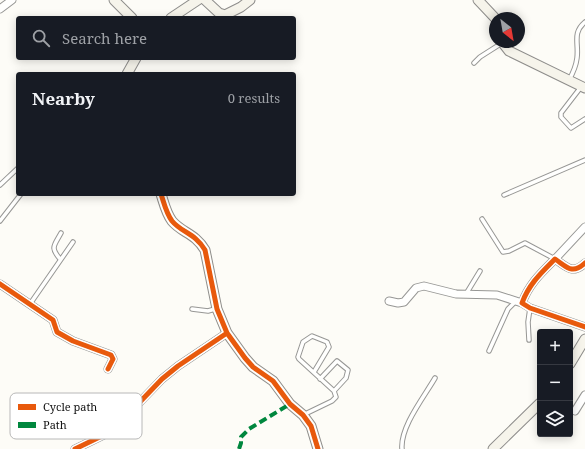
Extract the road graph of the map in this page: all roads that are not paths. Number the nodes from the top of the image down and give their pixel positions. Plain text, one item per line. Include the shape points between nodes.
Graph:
1 (12, 0) edge
2 (114, 0) edge
3 (198, 0) edge
4 (205, 0) edge
5 (250, 0) edge
6 (482, 2) edge
7 (0, 9) edge
8 (490, 12) edge
9 (130, 16) edge
10 (174, 16) edge
11 (585, 22) edge
12 (494, 48) edge
13 (507, 48) edge
14 (135, 60) edge
15 (474, 63) dead end
16 (128, 72) edge
17 (569, 81) junction
18 (583, 88) edge
19 (585, 119) edge
20 (585, 160) edge
21 (16, 170) edge
22 (0, 185) edge
23 (504, 195) dead end
24 (19, 196) edge
25 (162, 196) edge
26 (482, 219) dead end
27 (0, 221) edge
28 (585, 227) edge
29 (61, 233) dead end
30 (72, 242) dead end
31 (60, 259) junction
32 (555, 259) junction
33 (585, 263) edge
34 (480, 271) dead end
35 (0, 284) edge
36 (466, 295) junction
37 (389, 301) dead end
38 (519, 302) junction
39 (29, 305) junction
40 (530, 308) junction
41 (192, 309) dead end
42 (216, 309) junction
43 (585, 327) edge
44 (226, 333) junction
45 (585, 339) edge
46 (529, 340) dead end
47 (489, 351) dead end
48 (573, 359) edge
49 (108, 369) dead end
50 (314, 372) junction
51 (320, 378) junction
52 (435, 378) dead end
53 (334, 391) junction
54 (585, 395) edge
55 (142, 400) edge
56 (537, 405) edge
57 (575, 411) dead end
58 (303, 415) junction
59 (96, 439) edge
60 (75, 449) edge
61 (318, 449) edge
62 (402, 449) edge
63 (493, 449) edge

1 - 7 street
2 - 9 street
3 - 10 street
4 - 5 street via 225,15
6 - 8 street
11 - 17 lane via 577,31 577,60
12 - 15 lane
13 - 17 street
14 - 16 street
17 - 18 street
18 - 19 lane via 561,113 561,117 571,128
20 - 23 lane
21 - 22 lane
24 - 27 lane
25 - 42 street via 172,221 200,241 205,250
26 - 32 lane via 503,252 525,243
28 - 32 street
29 - 31 lane via 53,250
30 - 31 lane
31 - 39 lane
32 - 33 street via 573,270 577,270
32 - 38 street via 535,279
34 - 36 lane
35 - 39 street
36 - 37 street via 424,286 416,288 404,302
36 - 38 street via 497,295
38 - 40 street
38 - 47 lane via 508,309
39 - 49 street via 53,320 57,332 73,341 111,355
40 - 43 street
40 - 46 lane
41 - 42 lane
42 - 44 street
44 - 55 street via 178,366
44 - 58 street via 253,367 273,381 290,404
45 - 48 street
50 - 50 lane via 298,357 304,342 312,336 327,342 329,347
50 - 51 lane
51 - 53 lane
51 - 53 lane via 337,361 346,367 346,378
52 - 62 lane via 405,429
53 - 58 lane via 334,399
54 - 57 street
56 - 63 street
58 - 61 street via 311,426
59 - 60 street

